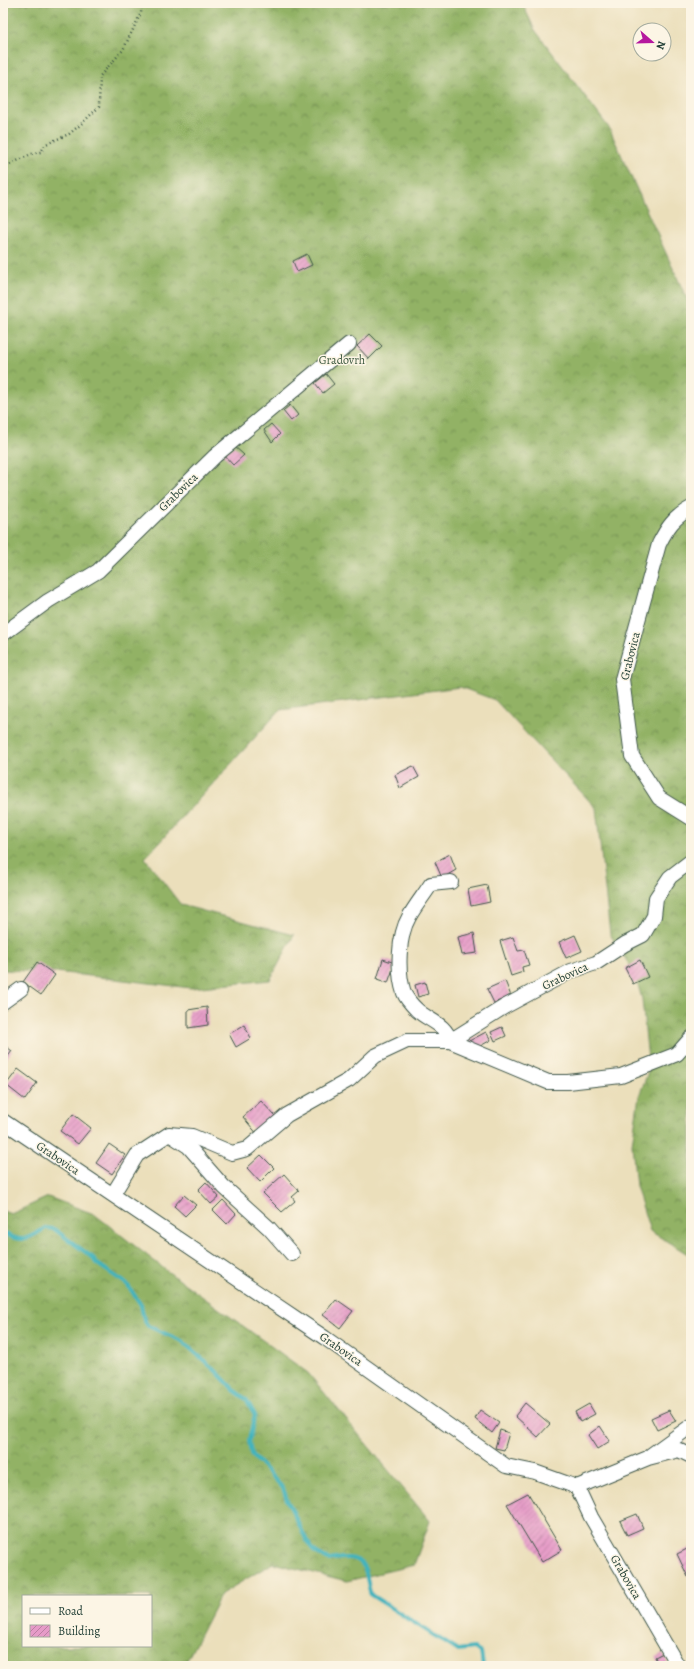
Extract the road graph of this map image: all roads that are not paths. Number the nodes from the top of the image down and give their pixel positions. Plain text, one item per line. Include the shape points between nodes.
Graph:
1 (349, 344) dead end
2 (691, 508) edge
3 (3, 634) edge
4 (691, 818) edge
5 (691, 861) edge
6 (451, 882) dead end
7 (21, 989) dead end
8 (3, 1002) edge
9 (691, 1038) edge
10 (450, 1041) junction
11 (3, 1121) edge
12 (169, 1134) junction
13 (112, 1194) junction
14 (292, 1254) dead end
15 (691, 1426) edge
16 (691, 1456) edge
17 (648, 1458) junction
18 (577, 1487) junction
19 (678, 1666) edge

1 - 3 street, Grabovica via 215,456 98,571 48,601
2 - 4 street, Grabovica via 667,527 658,544 622,679 632,756 659,798
5 - 10 street, Grabovica via 670,878 656,898 654,916 643,936 596,962 571,971 504,1006
6 - 10 street via 431,884 408,918 400,944 401,978 405,994 418,1010 440,1025
7 - 8 street
9 - 10 street via 676,1054 621,1076 568,1082 548,1082
10 - 12 street via 407,1041 375,1056 349,1080 287,1115 247,1149 232,1153 192,1136
11 - 13 street, Grabovica
12 - 13 street via 138,1155
12 - 14 street via 188,1146 224,1187
13 - 18 street, Grabovica via 325,1338 506,1466 535,1472
15 - 17 street
16 - 17 street via 678,1450
17 - 18 street
18 - 19 street, Grabovica via 591,1517

